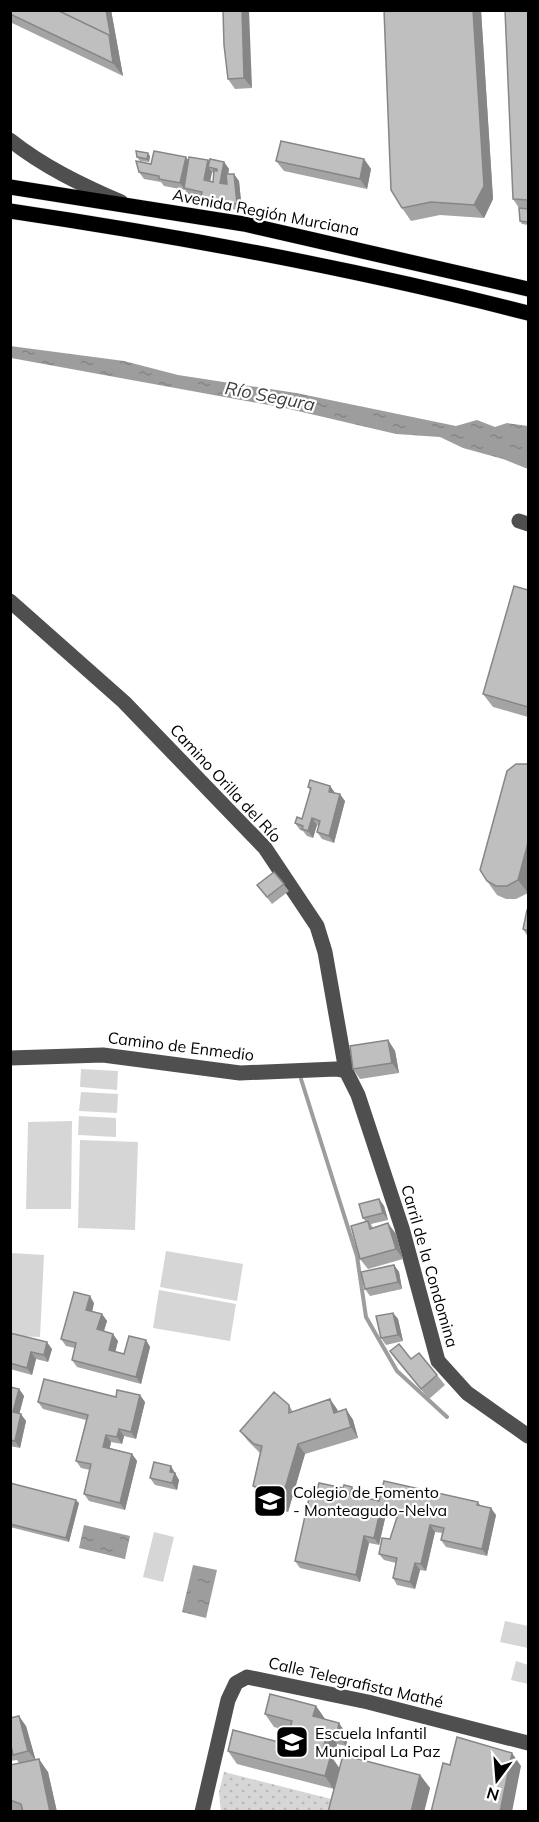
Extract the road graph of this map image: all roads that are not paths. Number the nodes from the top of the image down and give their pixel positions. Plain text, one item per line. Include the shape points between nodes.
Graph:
1 (10, 140) edge
2 (10, 187) edge
3 (129, 205) junction
4 (10, 211) edge
5 (528, 289) edge
6 (528, 313) edge
7 (10, 601) edge
8 (10, 1058) edge
9 (346, 1071) junction
10 (528, 1436) edge
11 (528, 1743) edge
12 (202, 1812) edge

1 - 3 street, Avenida Región Murciana via 42,163
2 - 3 main road
3 - 5 main road, Avenida Región Murciana via 253,226
4 - 6 main road via 298,260
7 - 9 street, Camino Orilla del Río via 124,702 271,857 322,937
8 - 9 street, Camino de Enmedio via 84,1054 240,1073
9 - 10 street, Carril de la Condomina via 358,1095 402,1228 438,1361 467,1393
11 - 12 street, Calle Telegrafista Mathé via 299,1686 247,1677 236,1683 228,1700

